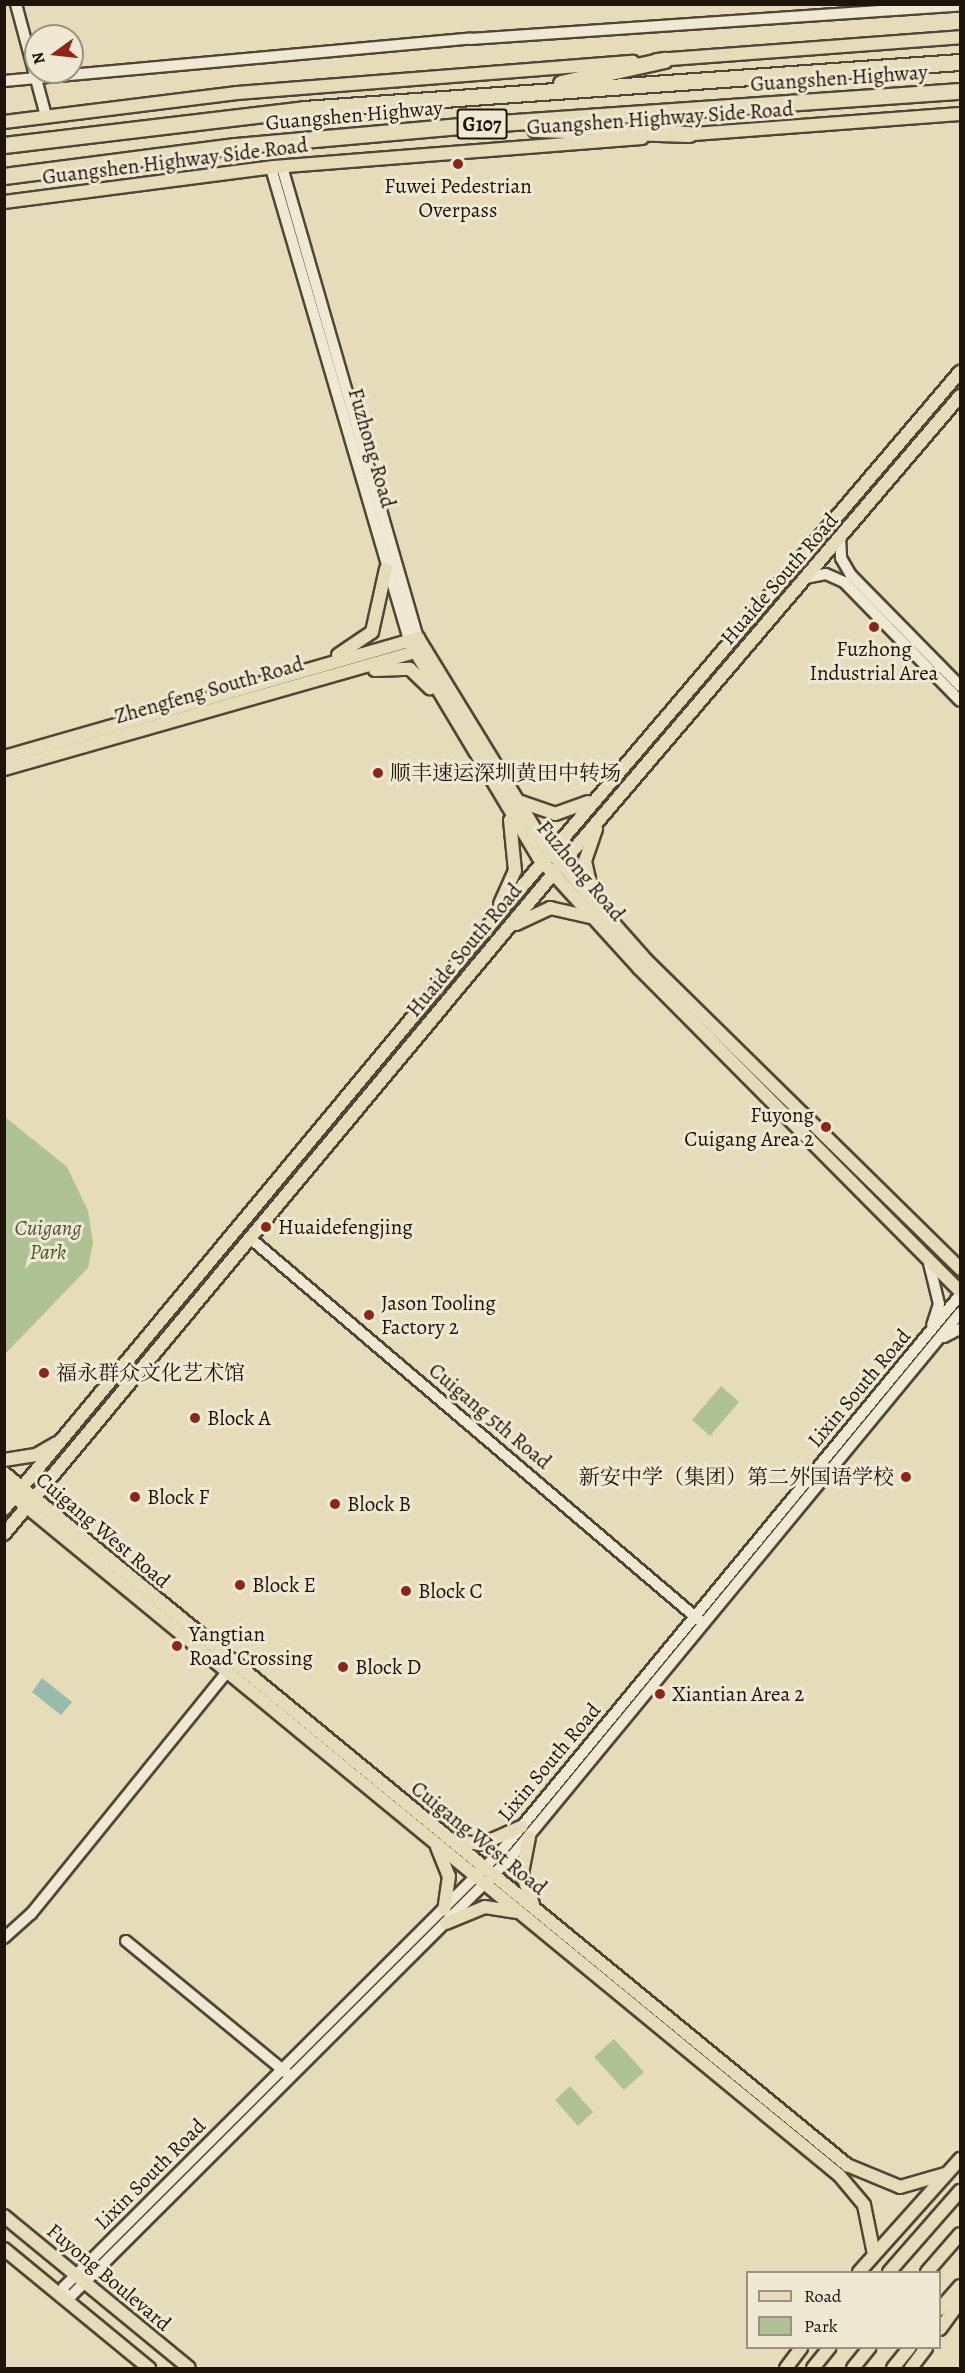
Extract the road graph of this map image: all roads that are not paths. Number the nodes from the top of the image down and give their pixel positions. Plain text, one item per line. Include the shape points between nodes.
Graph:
1 (16, 4) edge
2 (960, 6) edge
3 (24, 35) edge
4 (960, 37) edge
5 (664, 60) junction
6 (960, 62) edge
7 (84, 73) edge
8 (24, 78) edge
9 (4, 81) edge
10 (37, 84) edge
11 (960, 91) edge
12 (512, 93) junction
13 (960, 114) edge
14 (46, 116) junction
15 (4, 122) edge
16 (472, 125) junction
17 (689, 134) junction
18 (4, 145) edge
19 (277, 167) junction
20 (4, 176) edge
21 (4, 202) edge
22 (960, 366) edge
23 (960, 372) edge
24 (941, 394) junction
25 (960, 396) edge
26 (840, 537) junction
27 (386, 569) junction
28 (806, 578) junction
29 (417, 645) junction
30 (304, 671) junction
31 (960, 686) edge
32 (263, 695) junction
33 (960, 701) edge
34 (446, 705) junction
35 (4, 757) edge
36 (4, 769) edge
37 (605, 788) junction
38 (515, 799) junction
39 (607, 809) junction
40 (508, 810) junction
41 (546, 857) junction
42 (557, 869) junction
43 (596, 903) junction
44 (593, 918) junction
45 (491, 923) junction
46 (499, 938) junction
47 (250, 1238) junction
48 (916, 1246) junction
49 (945, 1254) junction
50 (960, 1260) edge
51 (960, 1269) edge
52 (960, 1293) edge
53 (960, 1313) edge
54 (960, 1329) edge
55 (922, 1342) junction
56 (928, 1352) junction
57 (68, 1435) junction
58 (4, 1460) edge
59 (4, 1473) edge
60 (4, 1488) edge
61 (19, 1492) junction
62 (31, 1503) junction
63 (4, 1509) edge
64 (4, 1534) edge
65 (700, 1620) junction
66 (227, 1672) junction
67 (525, 1832) junction
68 (449, 1839) junction
69 (433, 1841) junction
70 (485, 1876) junction
71 (536, 1910) junction
72 (445, 1916) junction
73 (523, 1916) junction
74 (4, 1938) edge
75 (126, 1941) dead end
76 (287, 2073) junction
77 (960, 2159) edge
78 (945, 2174) junction
79 (960, 2191) edge
80 (5, 2218) edge
81 (960, 2234) edge
82 (4, 2249) edge
83 (874, 2254) junction
84 (860, 2271) edge
85 (890, 2271) edge
86 (928, 2271) edge
87 (80, 2279) junction
88 (960, 2286) edge
89 (62, 2296) junction
90 (960, 2301) edge
91 (941, 2307) edge
92 (941, 2326) edge
93 (800, 2349) edge
94 (828, 2349) edge
95 (868, 2349) edge
96 (908, 2349) edge
97 (926, 2349) edge
98 (150, 2368) edge
99 (189, 2368) edge
100 (786, 2368) edge
101 (813, 2368) edge
102 (853, 2368) edge
103 (893, 2368) edge
104 (911, 2368) edge

1 - 3 street
2 - 7 street via 470,39
4 - 5 main road
5 - 12 highway
5 - 14 main road via 237,93
6 - 12 highway, Guangshen Highway / G107
8 - 9 street
10 - 14 street
11 - 16 highway, Guangshen Highway / G107
12 - 18 highway, Guangshen Highway / G107 via 185,121
13 - 17 main road, Guangshen Highway Side Road
14 - 15 main road
16 - 17 highway
16 - 20 highway, Guangshen Highway / G107 via 235,146
17 - 19 main road, Guangshen Highway Side Road
19 - 21 main road, Guangshen Highway Side Road
19 - 27 street, Fuzhong Road
19 - 29 street, Fuzhong Road
22 - 24 main road, Huaide South Road
23 - 24 main road, Huaide South Road
24 - 37 main road, Huaide South Road
25 - 26 main road, Huaide South Road
26 - 28 main road, Huaide South Road
26 - 31 street via 841,558 851,575
27 - 29 street, Fuzhong Road
27 - 30 main road via 372,632 361,643
28 - 33 street via 826,574 844,582
28 - 39 main road, Huaide South Road
29 - 30 main road, Zhengfeng South Road
29 - 32 main road, Zhengfeng South Road
29 - 34 main road, Fuzhong Road
29 - 38 main road, Fuzhong Road
30 - 35 main road, Zhengfeng South Road
32 - 34 main road via 286,696 400,667 410,669
32 - 36 main road, Zhengfeng South Road
34 - 40 main road, Fuzhong Road
37 - 38 main road via 576,809 555,814 529,809
37 - 41 main road, Huaide South Road
38 - 41 main road, Fuzhong Road
39 - 42 main road, Huaide South Road
39 - 43 main road via 585,861
40 - 41 main road, Fuzhong Road
40 - 45 main road via 515,871
41 - 42 main road, Fuzhong Road
41 - 45 main road, Huaide South Road
42 - 43 main road, Fuzhong Road
42 - 44 main road, Fuzhong Road
42 - 46 main road, Huaide South Road
43 - 49 main road, Fuzhong Road via 662,975
44 - 46 main road via 543,909
44 - 48 main road, Fuzhong Road
45 - 57 main road, Huaide South Road
46 - 47 main road, Huaide South Road
47 - 62 main road, Huaide South Road
47 - 65 street, Cuigang 5th Road
48 - 52 main road, Fuzhong Road
48 - 55 street via 938,1283 939,1304
49 - 50 street
49 - 51 main road, Fuzhong Road
52 - 55 street, Lixin South Road
53 - 56 street, Lixin South Road
54 - 56 street
55 - 65 street, Lixin South Road
56 - 65 street, Lixin South Road
57 - 58 main road via 36,1455
57 - 61 main road, Huaide South Road
59 - 61 main road, Cuigang West Road
60 - 61 main road, Cuigang West Road
61 - 62 main road, Cuigang West Road
61 - 63 main road, Huaide South Road
62 - 64 main road, Huaide South Road
62 - 66 main road, Cuigang West Road
62 - 68 main road, Cuigang West Road
65 - 67 street, Lixin South Road
66 - 69 main road, Cuigang West Road
66 - 74 street via 31,1914
67 - 68 main road via 482,1844
67 - 70 street, Lixin South Road
67 - 71 main road via 522,1874
68 - 70 main road, Cuigang West Road
69 - 70 main road, Cuigang West Road
69 - 72 main road via 449,1876
70 - 71 main road, Cuigang West Road
70 - 72 street, Lixin South Road
70 - 73 main road, Cuigang West Road
71 - 78 main road, Cuigang West Road via 862,2175 900,2187
72 - 73 main road via 485,1907
72 - 76 street, Lixin South Road
73 - 83 main road, Cuigang West Road via 839,2175 864,2205
75 - 76 street
76 - 87 street, Lixin South Road
77 - 78 main road
78 - 83 main road
79 - 85 main road
80 - 87 main road, Fuyong Boulevard
81 - 86 main road
82 - 89 main road
83 - 84 main road
87 - 89 street, Lixin South Road via 72,2295
87 - 99 main road, Fuyong Boulevard
88 - 91 main road
89 - 98 main road
90 - 92 main road
93 - 100 main road
94 - 101 main road
95 - 102 main road
96 - 103 main road
97 - 104 main road

